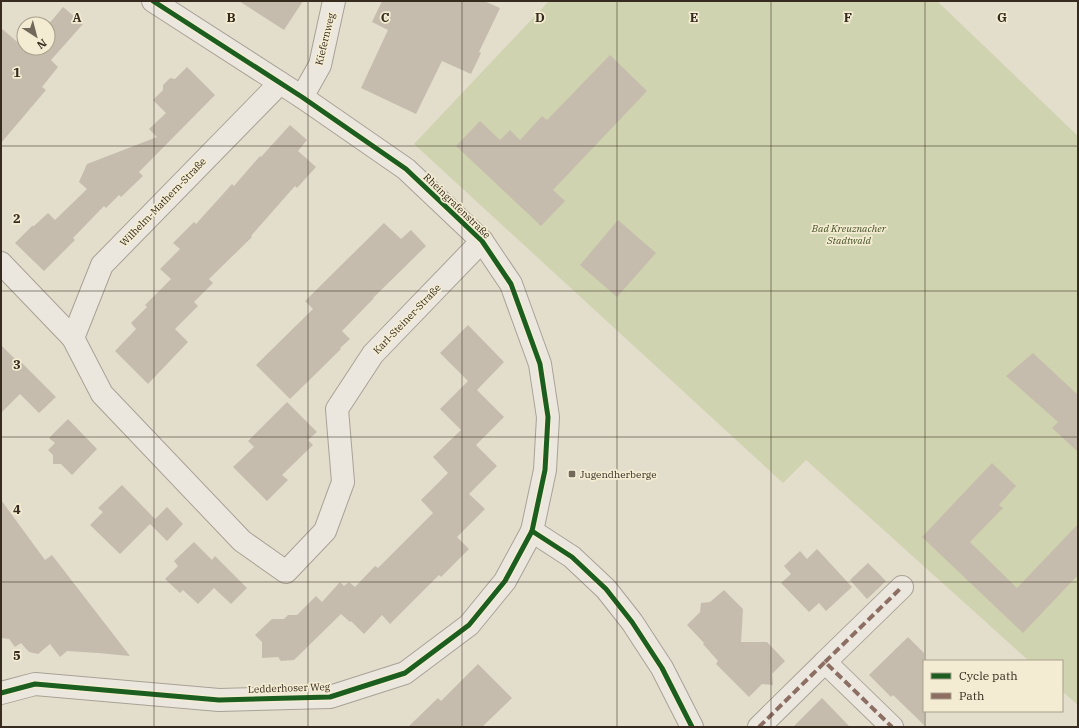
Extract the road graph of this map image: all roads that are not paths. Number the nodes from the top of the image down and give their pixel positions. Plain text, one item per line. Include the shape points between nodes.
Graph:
1 (153, 1) edge
2 (334, 1) edge
3 (280, 83) junction
4 (302, 97) junction
5 (482, 241) junction
6 (1, 263) edge
7 (73, 338) junction
8 (532, 531) junction
9 (902, 587) dead end
10 (825, 662) junction
11 (1, 693) edge
12 (692, 727) edge
13 (758, 727) edge
14 (892, 727) edge

1 - 3 street, Rheingrafenstraße
2 - 4 street, Kiefernweg via 320,65
3 - 4 street, Rheingrafenstraße
3 - 7 street, Wilhelm-Mathern-Straße via 102,266
4 - 5 street, Rheingrafenstraße via 406,169
5 - 7 street, Karl-Steiner-Straße via 373,354 338,409 343,482 325,531 286,572 242,541 102,394
5 - 8 street, Rheingrafenstraße via 511,284 540,364 548,417 545,470
6 - 7 street
8 - 11 street, Ledderhoser Weg via 505,582 469,625 405,673 330,697 219,700 35,684
8 - 12 street via 572,557 615,600 662,668
9 - 10 street
10 - 13 street
10 - 14 street

